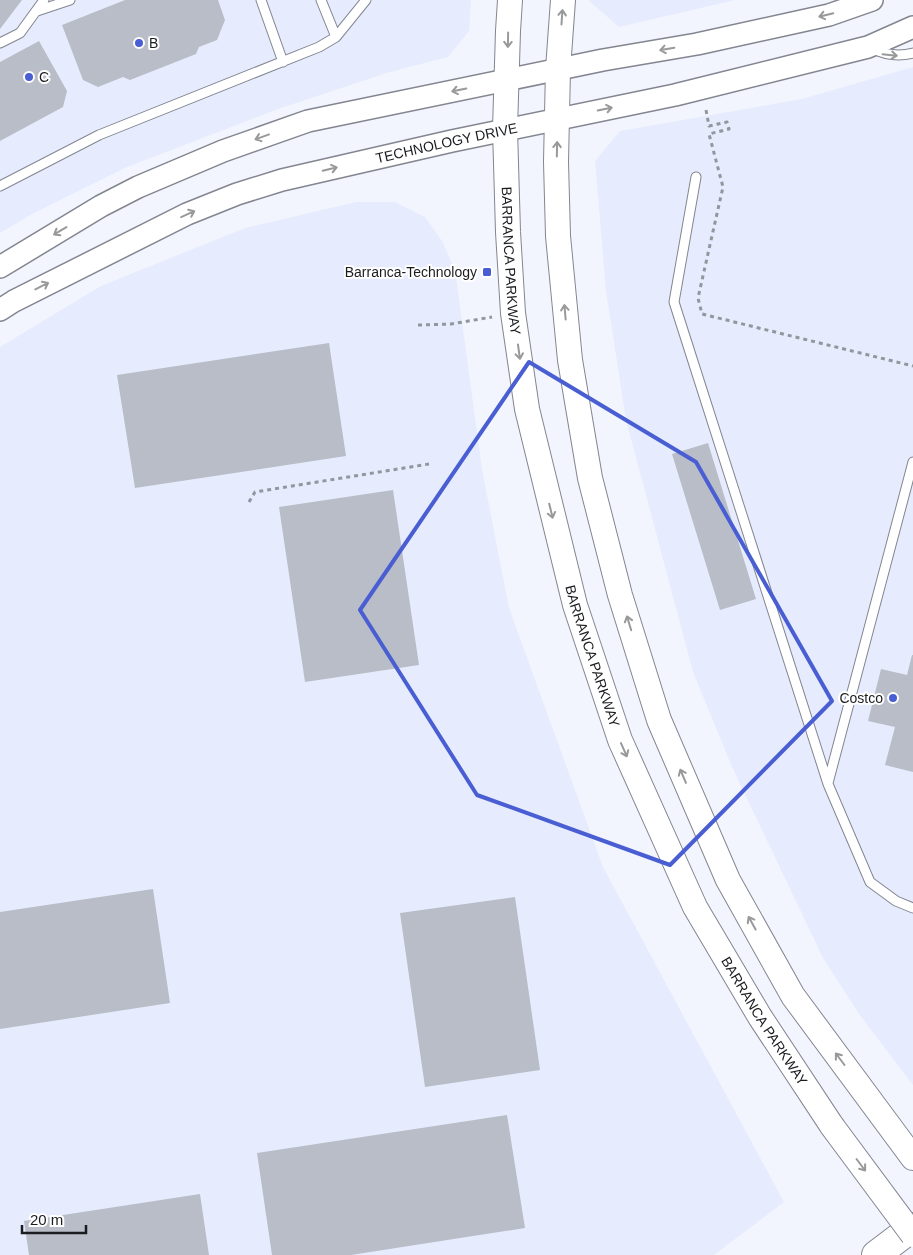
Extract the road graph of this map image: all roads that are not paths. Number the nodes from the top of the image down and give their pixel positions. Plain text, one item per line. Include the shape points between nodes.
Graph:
1 (44, 0) edge
2 (70, 0) edge
3 (261, 0) edge
4 (321, 0) edge
5 (366, 0) edge
6 (510, 0) edge
7 (563, 0) edge
8 (872, 0) edge
9 (36, 11) junction
10 (913, 27) edge
11 (336, 37) junction
12 (0, 43) edge
13 (868, 47) junction
14 (913, 53) edge
15 (283, 62) junction
16 (558, 70) junction
17 (506, 80) junction
18 (557, 119) junction
19 (506, 129) junction
20 (696, 177) dead end
21 (0, 186) edge
22 (0, 267) edge
23 (0, 310) edge
24 (913, 462) edge
25 (828, 784) junction
26 (913, 908) edge
27 (913, 1158) edge
28 (913, 1227) edge
29 (913, 1235) edge
30 (876, 1255) edge

1 - 9 lane
2 - 9 lane
3 - 15 lane
4 - 11 lane
5 - 11 lane
6 -> 17 main road, BARRANCA PARKWAY
16 -> 7 main road
8 -> 16 street via 817,17 697,44
9 - 12 lane via 20,33
10 - 13 street, TECHNOLOGY DRIVE
11 - 15 lane
13 -> 14 lane via 893,56
18 -> 13 street, TECHNOLOGY DRIVE via 675,95
15 - 21 lane via 100,135
16 - 17 street
16 - 18 main road
17 - 19 main road, BARRANCA PARKWAY
17 -> 22 street via 308,121 223,151 130,191
18 - 19 street, TECHNOLOGY DRIVE
27 -> 18 main road via 788,988 728,880 658,720 620,595 590,478 570,360 558,236
23 -> 19 street, TECHNOLOGY DRIVE via 162,226 237,194 282,180
19 -> 29 main road, BARRANCA PARKWAY, bridge via 513,313 527,408 575,605 620,740 695,907 760,1017 832,1126
20 - 25 lane via 674,302
24 - 25 lane
25 - 26 lane via 870,882 896,901
28 - 30 highway

